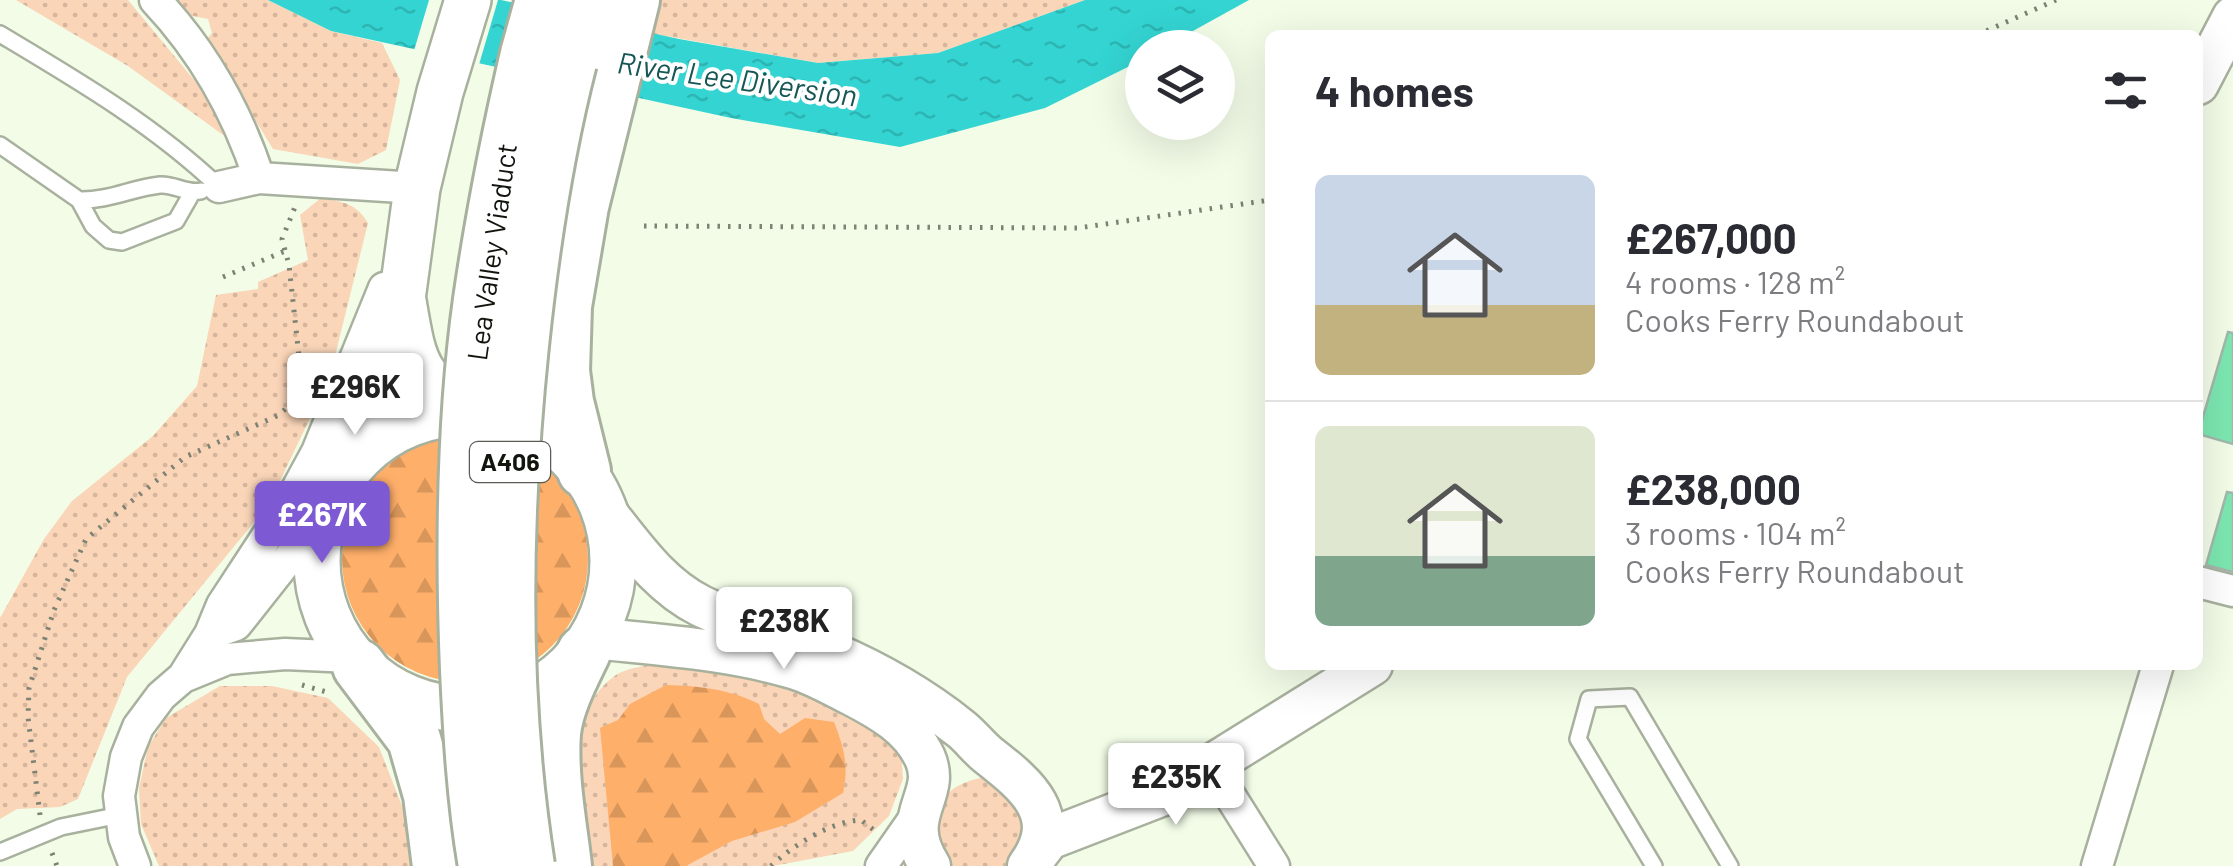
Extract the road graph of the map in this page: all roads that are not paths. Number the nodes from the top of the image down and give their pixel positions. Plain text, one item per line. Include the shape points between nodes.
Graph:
1 (155, 0) edge
2 (468, 0) edge
3 (542, 0) edge
4 (586, 0) edge
5 (634, 0) edge
6 (2233, 17) edge
7 (0, 34) edge
8 (2203, 74) edge
9 (0, 144) edge
10 (258, 178) junction
11 (206, 190) junction
12 (416, 197) junction
13 (78, 200) junction
14 (402, 299) junction
15 (484, 413) junction
16 (348, 469) junction
17 (595, 491) junction
18 (324, 514) junction
19 (2203, 583) edge
20 (2233, 591) edge
21 (210, 634) junction
22 (588, 645) junction
23 (1364, 670) edge
24 (2156, 670) edge
25 (348, 673) junction
26 (183, 677) junction
27 (1212, 767) junction
28 (1026, 785) junction
29 (921, 804) junction
30 (120, 815) junction
31 (1106, 818) junction
32 (0, 852) edge
33 (1032, 861) edge
34 (136, 866) edge
35 (440, 866) edge
36 (485, 866) edge
37 (528, 866) edge
38 (564, 866) edge
39 (881, 866) edge
40 (930, 866) edge
41 (1274, 866) edge
42 (1654, 866) edge
43 (1730, 866) edge
44 (2097, 866) edge

1 - 10 street via 224,93
2 - 12 main road
3 - 36 highway, Lea Valley Viaduct / A406, bridge via 502,166 480,303 465,471 470,726
4 - 37 highway, Lea Valley Viaduct / A406, bridge via 533,243 510,457 511,693
5 - 17 highway, A406 via 582,206 565,306 567,402
6 - 8 street
7 - 11 lane via 178,148
9 - 13 lane
10 - 11 street
10 - 12 street
11 - 13 lane via 164,184
11 - 13 lane via 176,221 122,242 101,234
12 - 14 main road
12 - 21 street via 317,452
14 - 15 main road via 411,351 425,380
14 - 16 main road
15 - 16 main road via 448,413 404,425
15 - 17 main road via 535,429 559,445
16 - 18 main road
17 - 22 main road via 614,552 609,599
17 - 28 street via 669,587 700,606 830,652 897,684
18 - 21 street via 236,625
18 - 25 main road via 316,549 321,601
19 - 20 street
21 - 26 street
22 - 25 main road via 537,692 494,708 417,703
22 - 29 street via 720,652 792,667 840,689 882,710 913,738 931,779
22 - 38 highway via 554,730
23 - 27 street
24 - 44 street
25 - 26 street via 285,654 228,658
25 - 35 highway via 414,739
26 - 30 street via 138,727 126,758
27 - 31 street
27 - 41 street
28 - 29 street via 1002,768 959,767 940,778
28 - 31 street via 1044,804
28 - 33 street via 1041,811 1042,834
29 - 39 street
29 - 40 street via 916,833
30 - 32 lane via 43,833
30 - 34 street
31 - 33 street via 1049,839
42 - 43 lane via 1578,739 1589,698 1630,697

